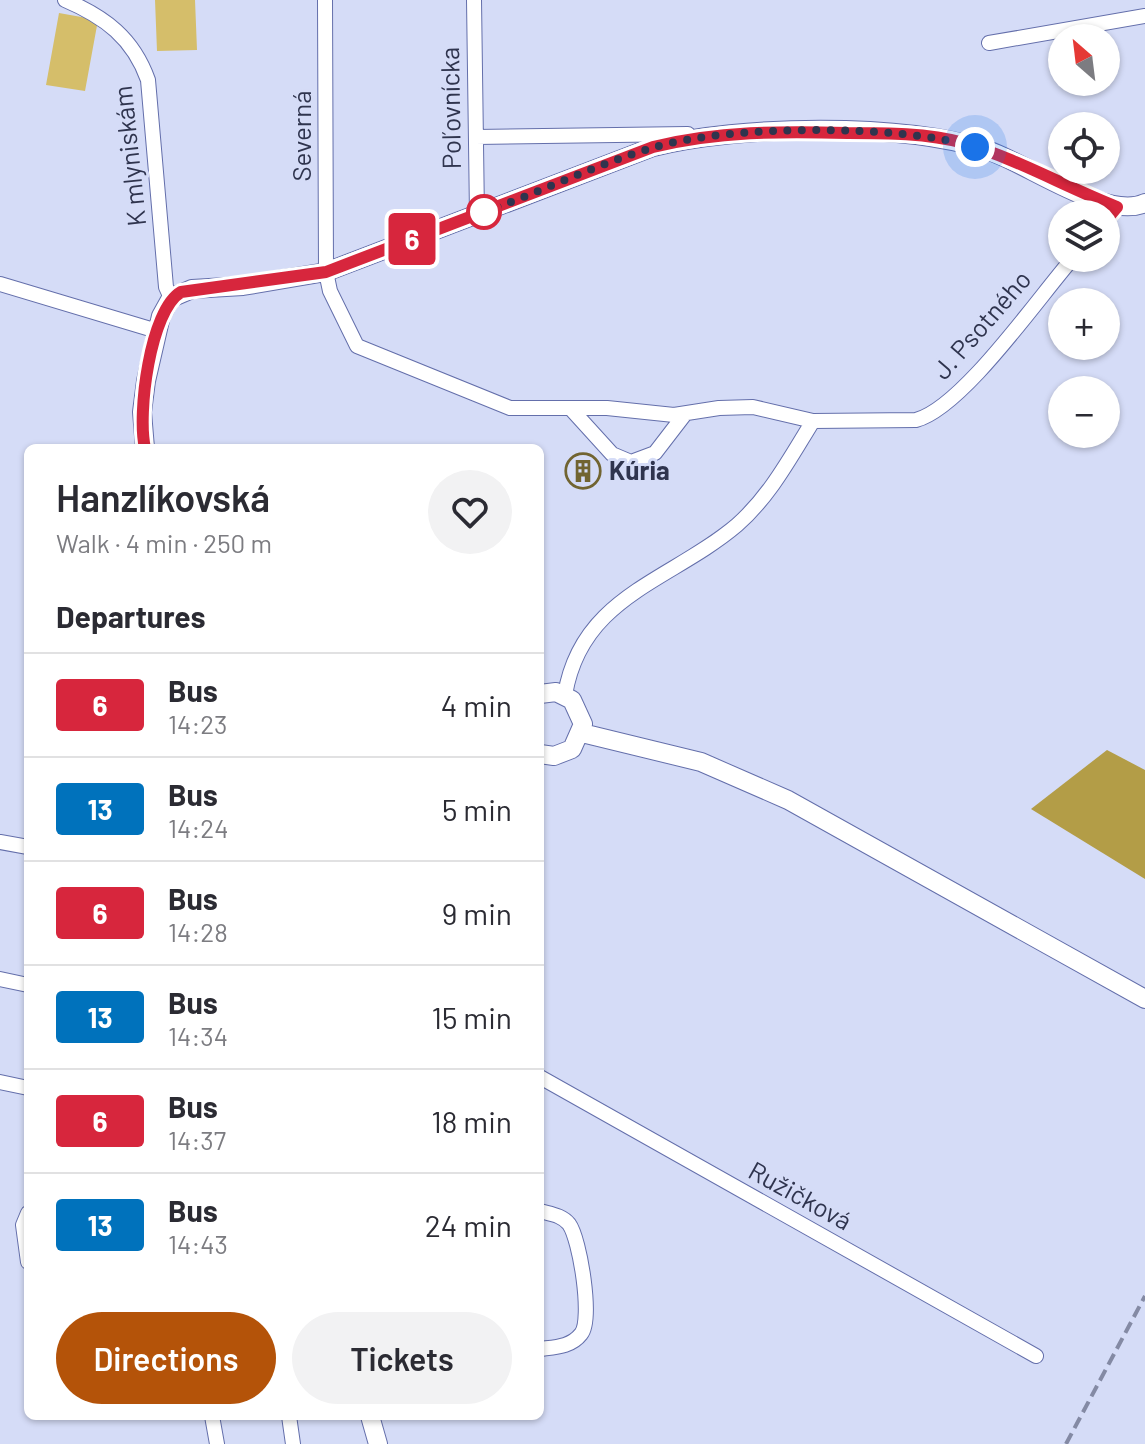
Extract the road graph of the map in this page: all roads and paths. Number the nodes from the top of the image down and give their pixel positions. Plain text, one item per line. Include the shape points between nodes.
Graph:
1 (65, 0) edge
2 (325, 0) edge
3 (474, 0) edge
4 (1145, 16) edge
5 (989, 43) dead end
6 (731, 133) junction
7 (476, 137) junction
8 (1129, 210) edge
9 (477, 215) junction
10 (326, 272) junction
11 (1061, 272) edge
12 (0, 284) edge
13 (171, 298) junction
14 (157, 331) junction
15 (572, 410) junction
16 (685, 414) junction
17 (813, 421) junction
18 (145, 444) edge
19 (544, 694) edge
20 (565, 695) junction
21 (582, 733) junction
22 (544, 754) edge
23 (0, 842) edge
24 (24, 846) edge
25 (0, 979) edge
26 (24, 984) edge
27 (1145, 999) edge
28 (544, 1079) edge
29 (0, 1082) edge
30 (24, 1087) edge
31 (544, 1212) edge
32 (544, 1348) edge
33 (1036, 1356) dead end
34 (213, 1420) edge
35 (290, 1420) edge
36 (371, 1420) edge
37 (217, 1444) edge
38 (293, 1444) edge
39 (378, 1444) edge

1 - 13 street, K mlyniskám via 120,32 148,80
2 - 10 street, Severná
3 - 7 street, Poľovnícka
4 - 5 street
6 - 7 street
6 - 8 street via 880,133 959,142
6 - 9 street via 653,147
7 - 9 street, Poľovnícka
9 - 10 street
10 - 13 street via 192,289
10 - 15 street, J. Psotného via 357,346 510,408
11 - 17 street, J. Psotného via 978,373 929,417
12 - 14 street
13 - 14 street
14 - 18 street via 142,412
15 - 16 street, J. Psotného
15 - 16 street via 612,454 631,462 655,453
16 - 17 street, J. Psotného via 753,407
17 - 20 street via 769,492 736,525 614,607 584,637 569,669
19 - 20 street
20 - 21 street via 578,706
21 - 22 street via 563,754
21 - 27 street via 701,762 788,800
23 - 24 street
25 - 26 street
28 - 33 street, Ružičková
29 - 30 street
31 - 32 street via 561,1217 572,1231 588,1316 583,1333 571,1343
34 - 37 street
35 - 38 street
36 - 39 street

